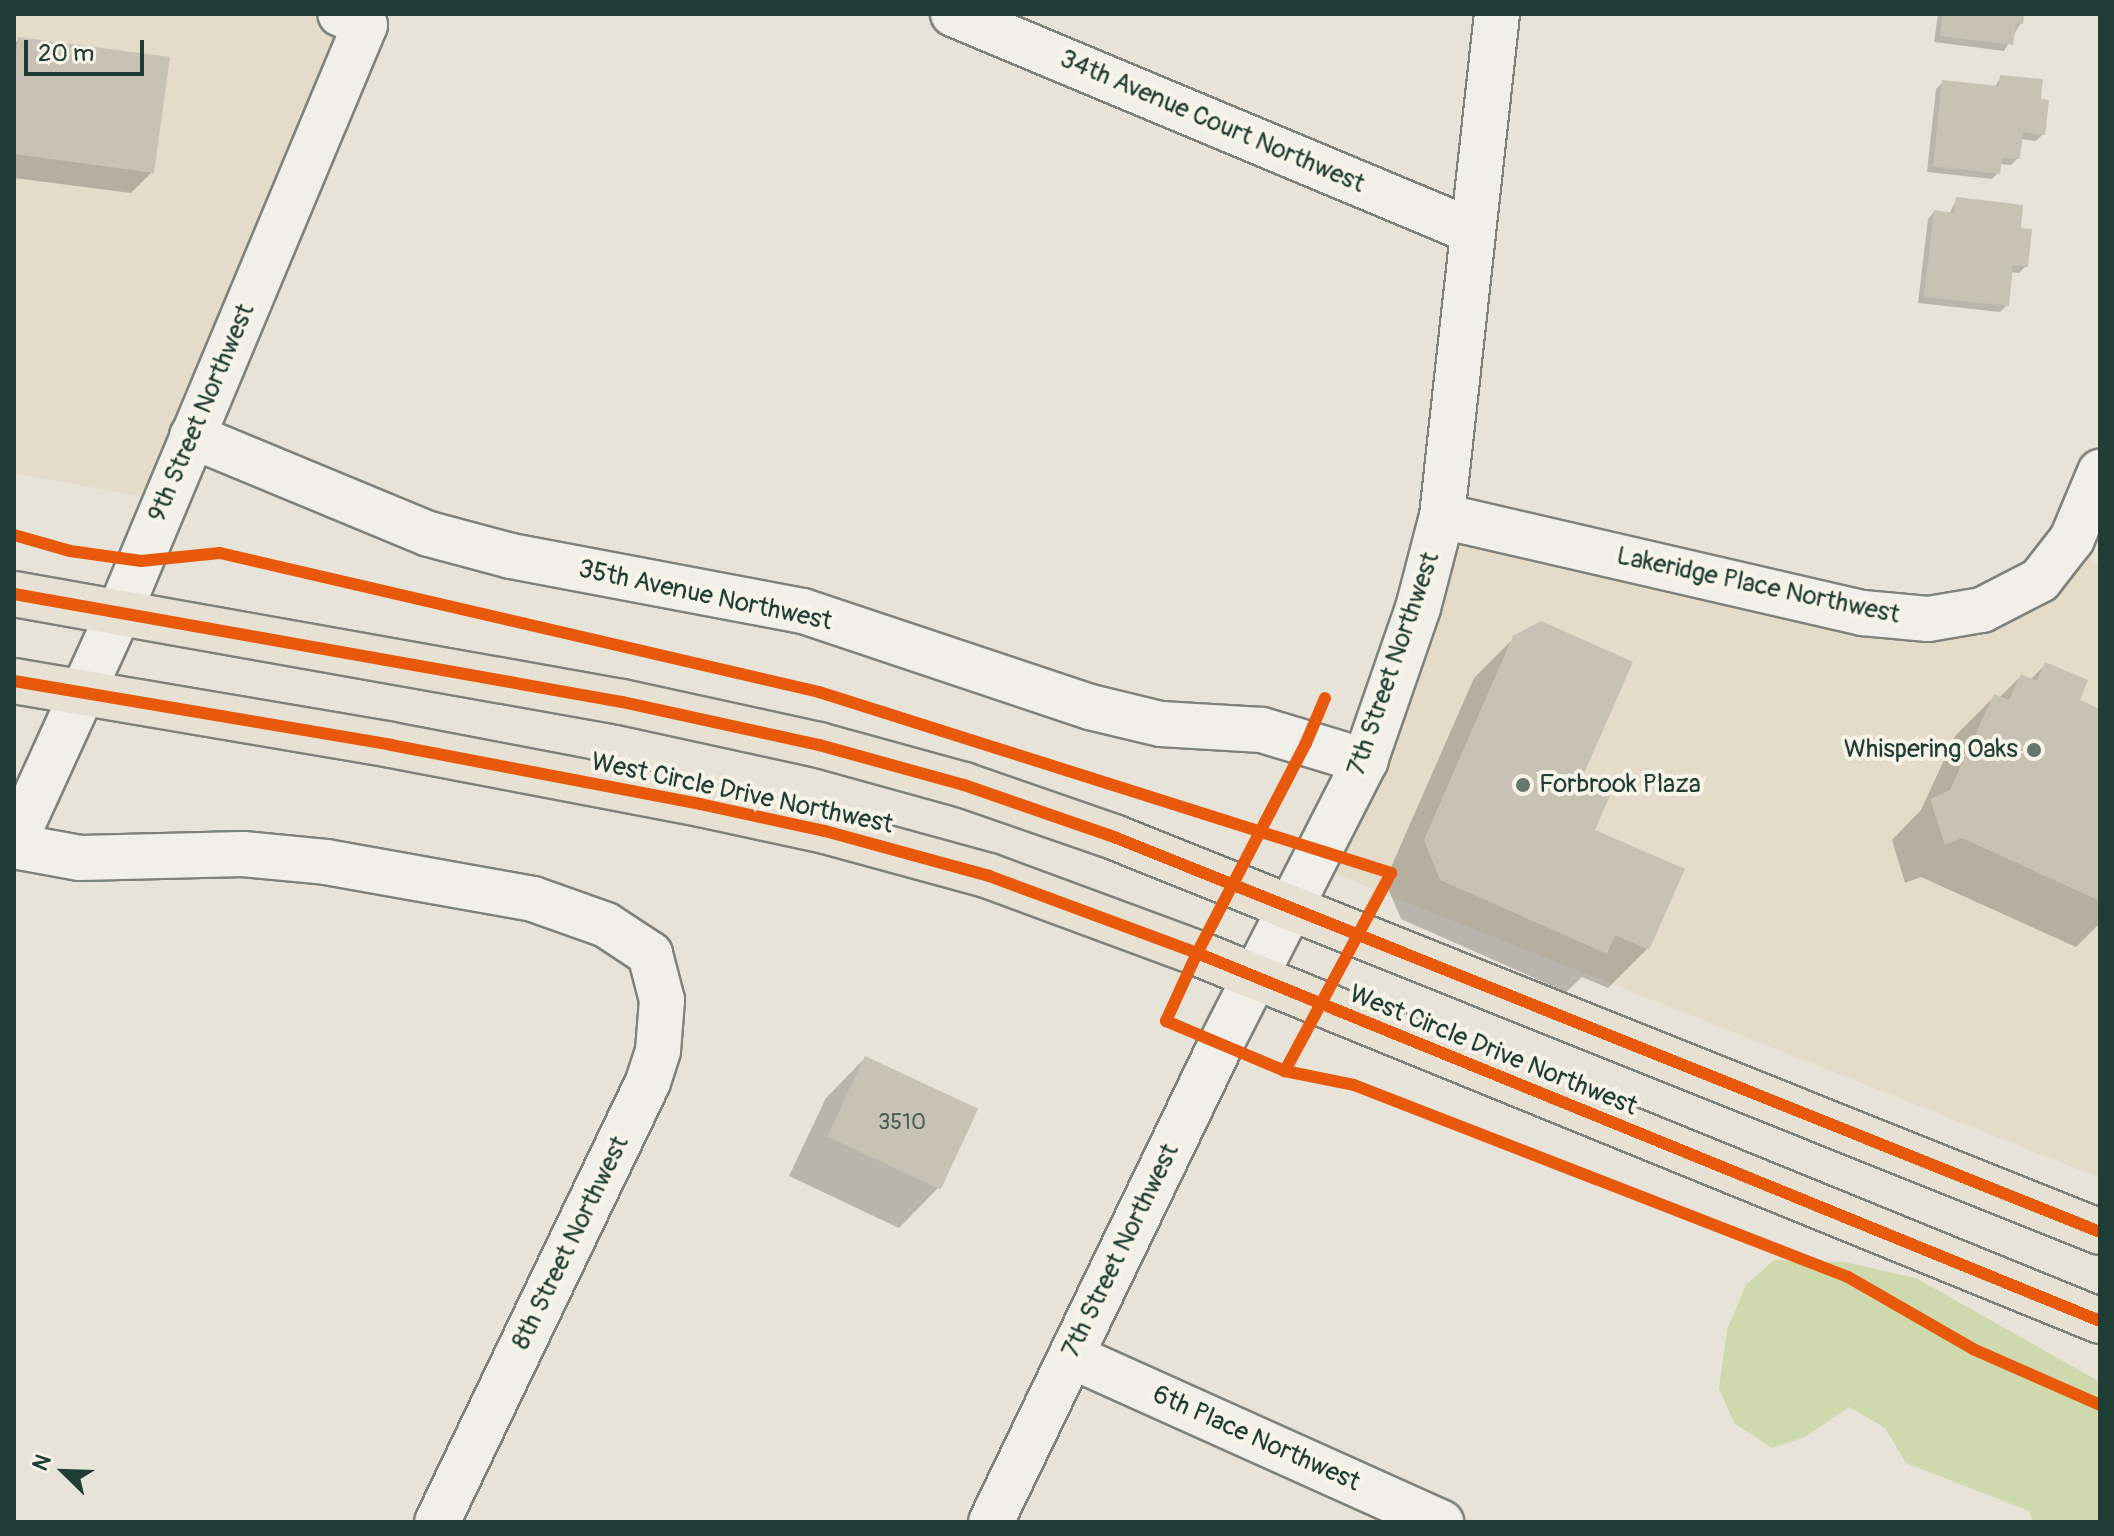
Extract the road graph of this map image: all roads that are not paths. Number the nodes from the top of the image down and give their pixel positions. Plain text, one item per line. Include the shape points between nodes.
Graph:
1 (953, 14) edge
2 (1497, 14) edge
3 (353, 20) edge
4 (1472, 231) junction
5 (192, 436) junction
6 (2100, 472) edge
7 (1442, 516) junction
8 (14, 594) edge
9 (119, 613) junction
10 (14, 681) edge
11 (82, 693) junction
12 (1365, 761) junction
13 (14, 844) edge
14 (1291, 909) junction
15 (1256, 978) junction
16 (2100, 1232) edge
17 (2100, 1321) edge
18 (1071, 1356) junction
19 (437, 1522) edge
20 (991, 1522) edge
21 (1441, 1522) edge

1 - 4 street, 34th Avenue Court Northwest
2 - 4 street, 7th Street Northwest
3 - 5 street, 9th Street Northwest
4 - 7 street, 7th Street Northwest
5 - 9 street, 9th Street Northwest
5 - 12 street, 35th Avenue Northwest via 429,534 511,556 803,611 1090,707 1161,724 1262,730
6 - 7 street, Lakeridge Place Northwest via 2072,539 2040,580 1982,610 1928,619 1863,613
7 - 12 street, 7th Street Northwest via 1418,608
8 - 9 main road
9 - 11 street, 9th Street Northwest
9 - 14 main road via 535,685 819,745 1041,809
10 - 11 main road, West Circle Drive Northwest
11 - 13 street, 9th Street Northwest
11 - 15 main road, West Circle Drive Northwest via 461,758 825,831 989,876
12 - 14 street, 7th Street Northwest
13 - 19 street, 8th Street Northwest via 80,858 243,854 326,862 533,899 606,925 650,954 662,1000 658,1051 648,1082
14 - 15 street, 7th Street Northwest
14 - 16 main road
15 - 17 main road, West Circle Drive Northwest
15 - 18 street, 7th Street Northwest
18 - 20 street, 7th Street Northwest
18 - 21 street, 6th Place Northwest

